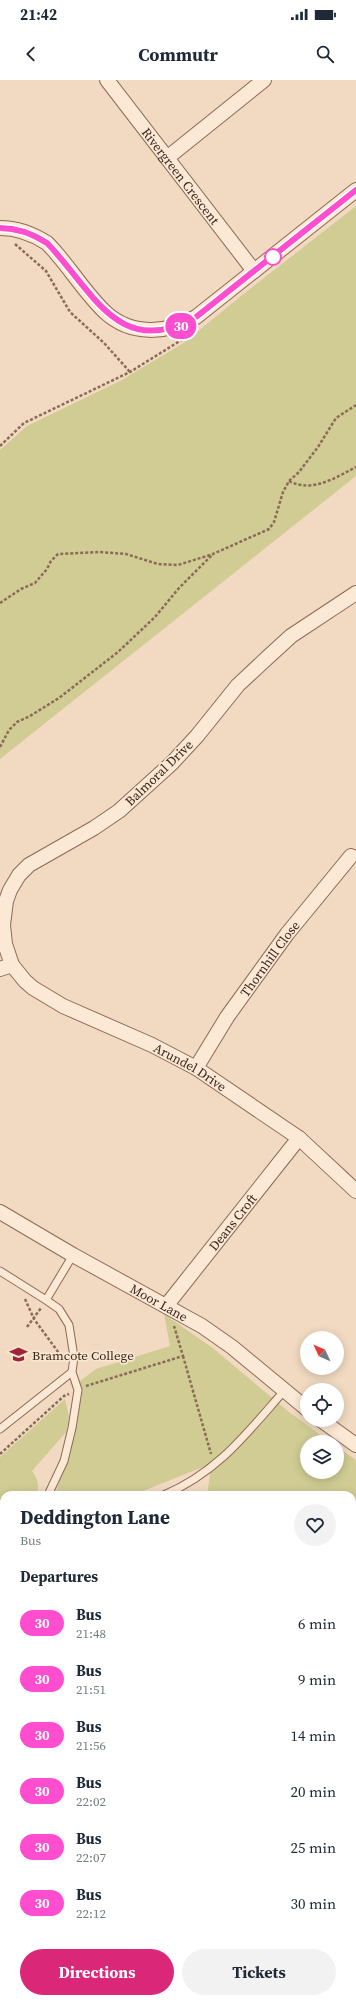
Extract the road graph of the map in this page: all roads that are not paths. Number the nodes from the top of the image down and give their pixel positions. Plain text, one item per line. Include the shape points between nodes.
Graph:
1 (107, 80) edge
2 (264, 80) edge
3 (167, 158) junction
4 (356, 190) edge
5 (0, 228) edge
6 (254, 271) junction
7 (356, 593) edge
8 (352, 856) dead end
9 (6, 967) edge
10 (196, 1068) junction
11 (299, 1138) junction
12 (355, 1189) edge
13 (0, 1212) edge
14 (73, 1255) junction
15 (0, 1271) edge
16 (46, 1300) junction
17 (169, 1307) junction
18 (72, 1372) junction
19 (284, 1391) junction
20 (300, 1404) edge
21 (331, 1427) edge
22 (0, 1429) edge
23 (356, 1445) edge
24 (50, 1491) edge
25 (173, 1491) edge

1 - 3 street, Rivergreen Crescent
2 - 3 street
3 - 6 street, Rivergreen Crescent
4 - 6 street
5 - 6 street via 15,229 47,243 106,313 125,325 149,331 182,326
7 - 9 street, Balmoral Drive via 291,636 267,658 238,685 172,763 124,806 94,828 45,854 19,875 6,902 3,925
8 - 10 street, Thornhill Close via 287,934 227,1017
9 - 10 street, Arundel Drive via 42,995
10 - 11 street, Arundel Drive
11 - 12 street, Arundel Drive
11 - 17 street, Deans Croft
13 - 14 street, Moor Lane
14 - 16 lane
14 - 17 street, Moor Lane
15 - 16 lane
16 - 18 lane via 59,1309 69,1325 74,1357
17 - 19 street, Moor Lane via 219,1337
18 - 22 lane
18 - 24 lane via 78,1390 72,1428 64,1461
19 - 20 street, Moor Lane
19 - 25 lane via 215,1466
21 - 23 street

